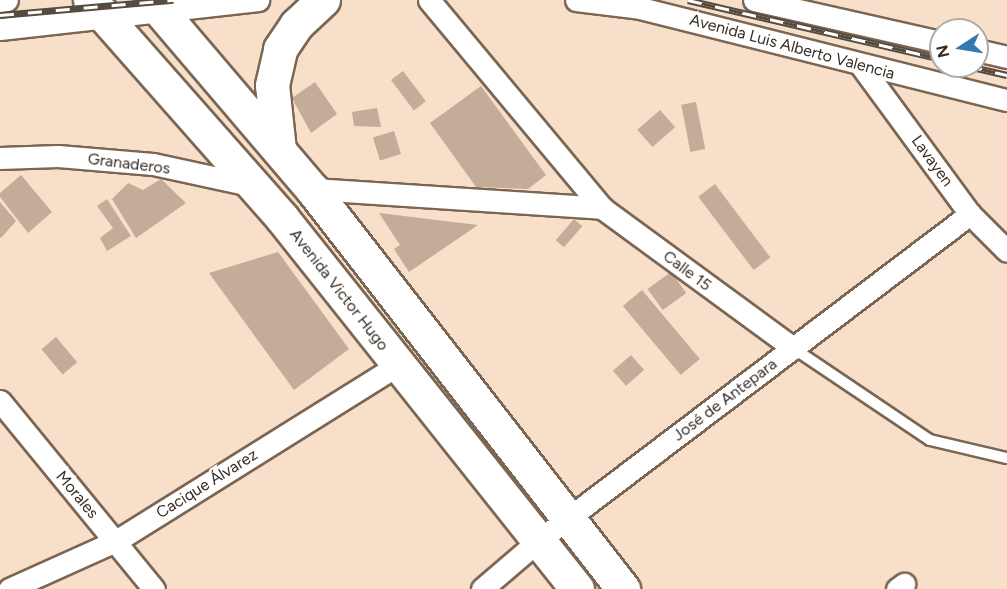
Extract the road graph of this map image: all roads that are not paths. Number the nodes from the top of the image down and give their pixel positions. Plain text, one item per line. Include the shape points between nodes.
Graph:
1 (6, 0) edge
2 (258, 0) edge
3 (323, 0) edge
4 (429, 0) edge
5 (576, 0) edge
6 (754, 0) edge
7 (0, 1) edge
8 (156, 6) edge
9 (96, 9) edge
10 (0, 29) edge
11 (929, 39) edge
12 (989, 53) edge
13 (1007, 57) edge
14 (862, 67) junction
15 (1007, 100) edge
16 (279, 150) junction
17 (0, 158) edge
18 (256, 186) junction
19 (312, 189) junction
20 (602, 208) junction
21 (970, 214) junction
22 (1007, 251) edge
23 (793, 348) junction
24 (398, 365) junction
25 (0, 401) edge
26 (1007, 458) edge
27 (569, 517) junction
28 (116, 541) junction
29 (538, 541) junction
30 (9, 589) edge
31 (154, 589) edge
32 (482, 589) edge
33 (577, 589) edge
34 (623, 589) edge

1 - 7 street
2 - 8 street
3 - 16 main road via 296,25 280,49 272,85
4 - 20 street, Calle 15
5 - 14 street, Avenida Luis Alberto Valencia via 640,8
6 - 11 street
8 - 9 street
8 - 16 main road
9 - 10 street
9 - 18 main road, Avenida Victor Hugo
12 - 13 street
14 - 15 street, Avenida Luis Alberto Valencia
14 - 21 street, Lavayen
16 - 19 main road
17 - 18 street, Granaderos via 58,156 153,164
18 - 24 main road, Avenida Victor Hugo
19 - 20 street
19 - 27 main road
20 - 23 street, Calle 15
21 - 22 street, Lavayen
21 - 23 street, José de Antepara
23 - 26 lane, Calle 15 via 930,440
23 - 27 street, José de Antepara
24 - 28 street, Cacique Álvarez
24 - 29 main road, Avenida Victor Hugo
25 - 28 street, Morales
27 - 29 street, José de Antepara
27 - 34 main road
28 - 30 street, Cacique Álvarez
28 - 31 street, Morales
29 - 32 street, José de Antepara
29 - 33 main road, Avenida Victor Hugo

